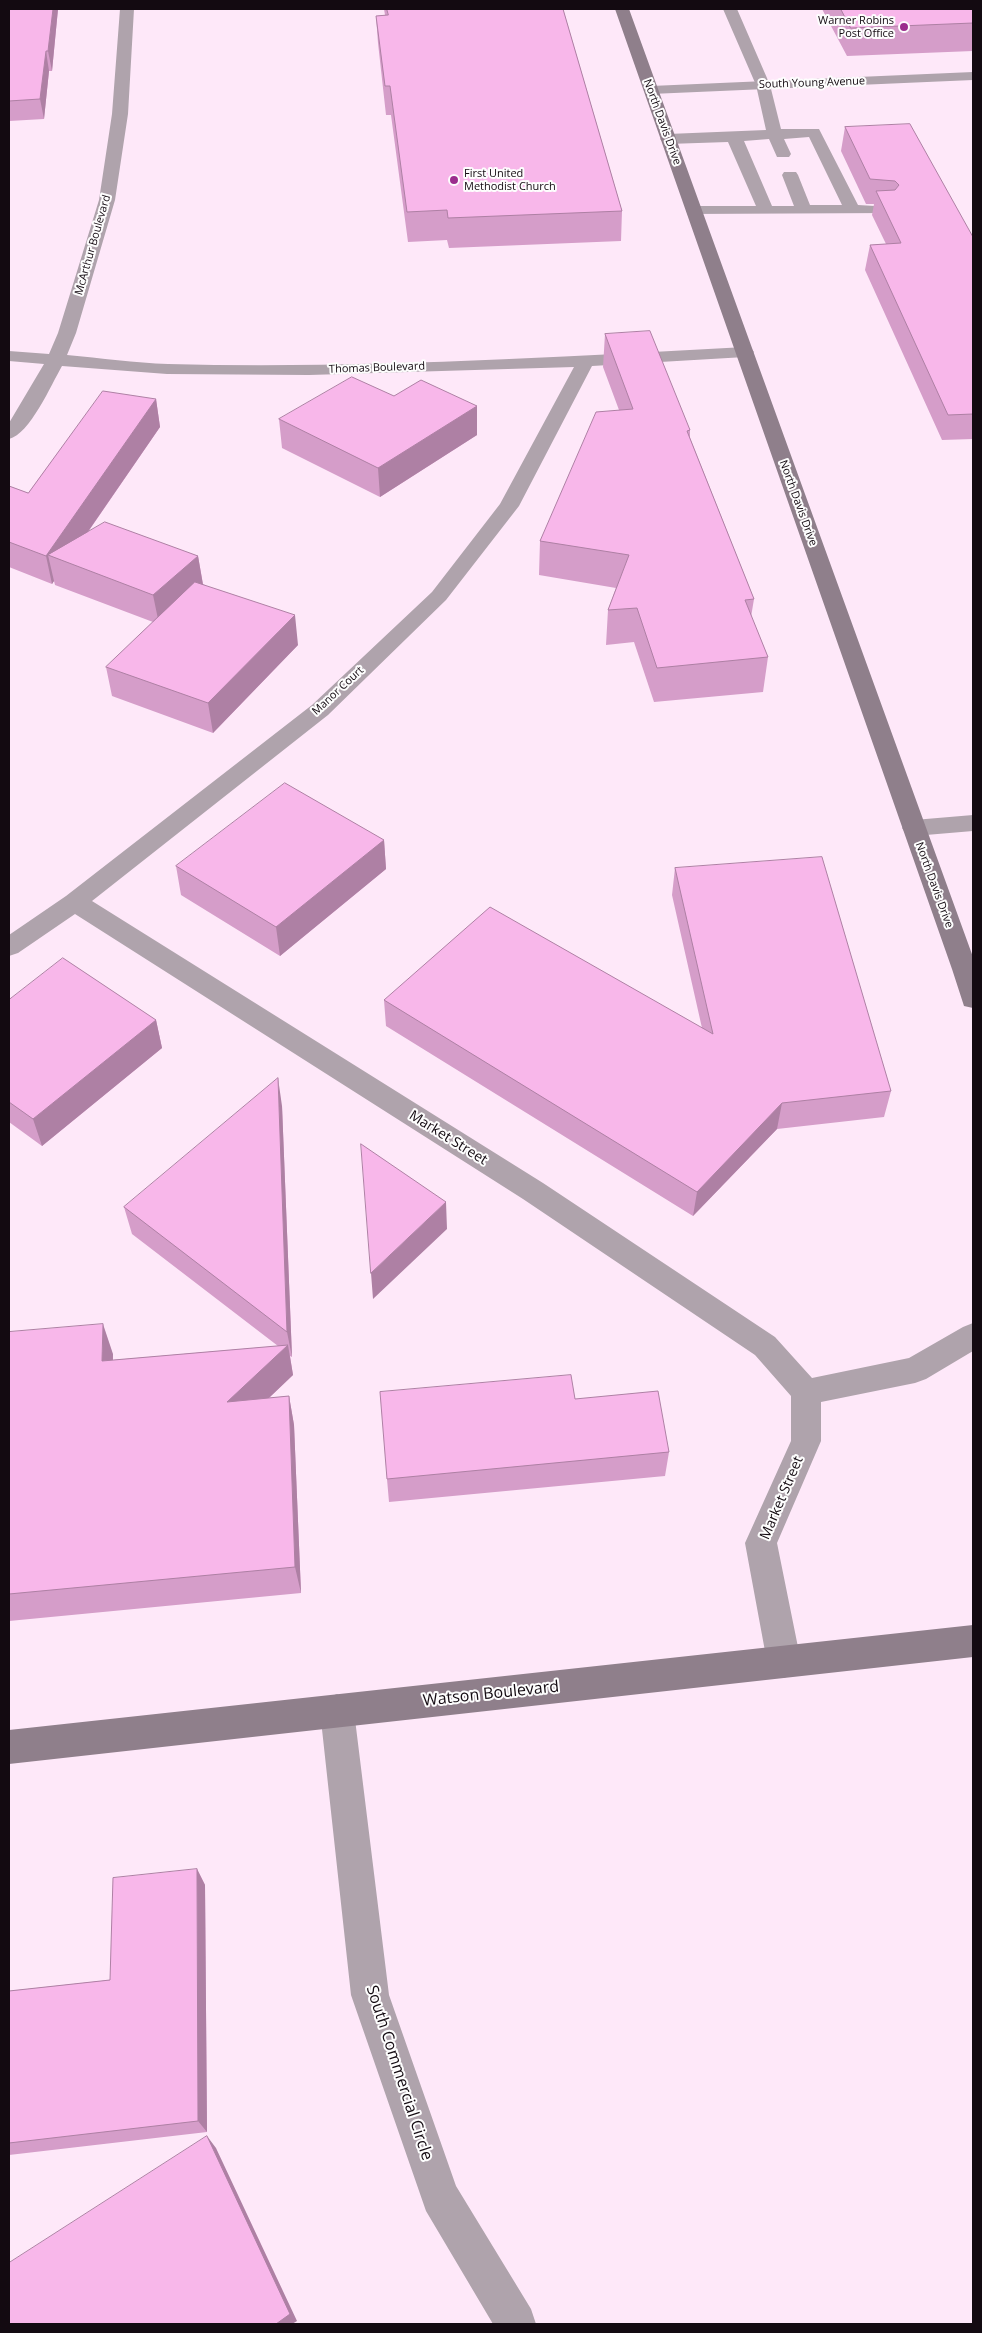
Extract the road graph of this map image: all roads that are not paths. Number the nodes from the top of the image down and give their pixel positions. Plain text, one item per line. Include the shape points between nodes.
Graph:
1 (127, 9) edge
2 (622, 9) edge
3 (730, 9) edge
4 (973, 76) edge
5 (763, 85) junction
6 (651, 90) junction
7 (774, 134) junction
8 (734, 137) junction
9 (668, 139) junction
10 (782, 154) dead end
11 (790, 175) dead end
12 (766, 210) junction
13 (804, 210) junction
14 (852, 210) junction
15 (885, 210) edge
16 (694, 211) junction
17 (745, 352) junction
18 (9, 356) edge
19 (56, 360) junction
20 (586, 361) junction
21 (9, 434) edge
22 (973, 823) edge
23 (914, 828) junction
24 (75, 902) junction
25 (9, 947) edge
26 (969, 969) edge
27 (973, 999) edge
28 (973, 1336) edge
29 (806, 1392) junction
30 (973, 1641) edge
31 (784, 1662) junction
32 (337, 1711) junction
33 (9, 1747) edge
34 (516, 2324) edge

1 - 19 street, McArthur Boulevard via 120,114 107,200
2 - 6 main road, North Davis Drive
3 - 5 street
4 - 5 street, South Young Avenue
5 - 6 street, South Young Avenue
5 - 7 street
6 - 9 main road, North Davis Drive
7 - 8 street
7 - 10 street
7 - 14 street via 814,132
8 - 9 street
8 - 12 street
9 - 16 main road, North Davis Drive
11 - 13 street
12 - 13 street
12 - 16 street
13 - 14 street
14 - 15 street
16 - 17 main road, North Davis Drive
17 - 20 street, Thomas Boulevard
17 - 23 main road, North Davis Drive
18 - 19 street, Thomas Boulevard
19 - 20 street, Thomas Boulevard via 167,369 300,370
19 - 21 street, McArthur Boulevard via 21,421
20 - 24 street, Manor Court via 510,506 439,596 320,710
22 - 23 street
23 - 26 main road, North Davis Drive
24 - 25 street, Manor Court
24 - 29 street, Market Street via 533,1191 765,1346
26 - 27 main road, North Davis Drive
28 - 29 street via 915,1370
29 - 31 street, Market Street via 806,1441 761,1543
30 - 31 main road, Watson Boulevard
31 - 32 main road, Watson Boulevard
32 - 33 main road, Watson Boulevard
32 - 34 street, South Commercial Circle via 370,1995 440,2197

